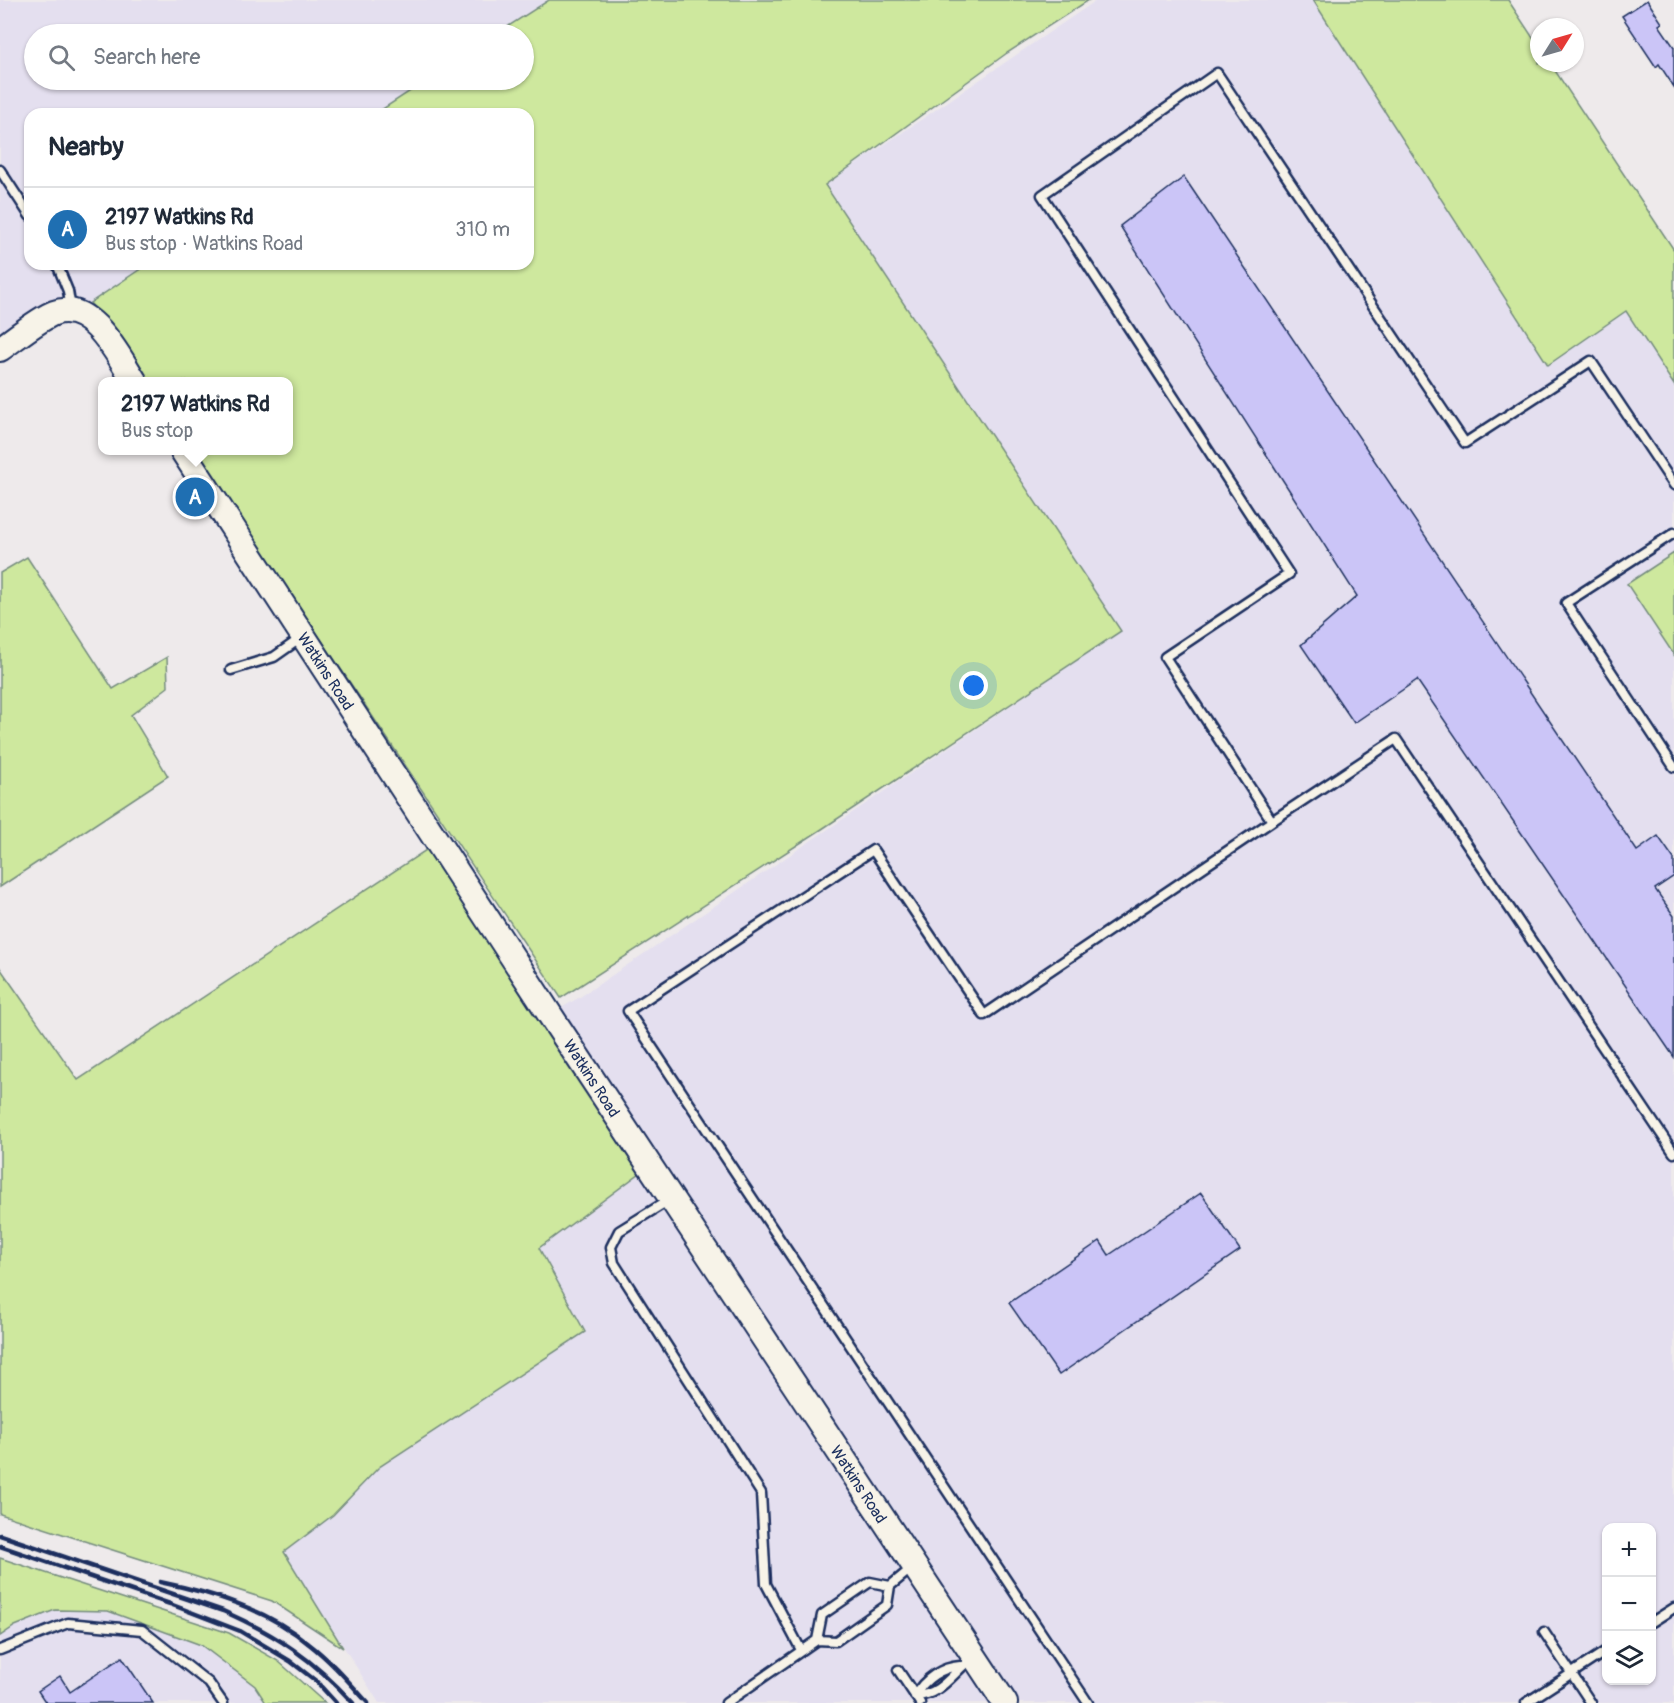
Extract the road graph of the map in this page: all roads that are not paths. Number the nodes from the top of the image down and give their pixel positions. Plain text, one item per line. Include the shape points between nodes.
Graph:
1 (0, 170) edge
2 (24, 207) edge
3 (59, 270) edge
4 (71, 310) junction
5 (0, 349) edge
6 (132, 377) edge
7 (185, 455) edge
8 (1674, 485) edge
9 (1674, 533) edge
10 (303, 636) junction
11 (231, 670) dead end
12 (1674, 767) edge
13 (1272, 821) junction
14 (1674, 1154) edge
15 (672, 1199) junction
16 (914, 1567) junction
17 (890, 1586) junction
18 (1674, 1608) edge
19 (1656, 1619) edge
20 (1544, 1632) dead end
21 (817, 1640) junction
22 (0, 1650) edge
23 (801, 1650) junction
24 (1602, 1654) edge
25 (967, 1661) junction
26 (898, 1670) dead end
27 (1571, 1673) junction
28 (918, 1700) edge
29 (223, 1703) edge
30 (726, 1703) edge
31 (1005, 1703) edge
32 (1088, 1703) edge
33 (1527, 1703) edge
34 (1591, 1703) edge

1 - 2 lane
3 - 4 lane
4 - 5 street via 53,313
4 - 6 street via 102,332
7 - 10 street, Watkins Road
8 - 13 lane via 1591,361 1465,443 1217,74 1042,195 1289,574 1165,657
9 - 12 lane via 1566,603
10 - 11 lane via 274,657
10 - 15 street, Watkins Road
13 - 14 lane via 1396,739
13 - 32 lane via 984,1015 873,850 628,1011
15 - 16 street, Watkins Road
15 - 23 lane via 619,1231 610,1247 614,1263 761,1493 766,1584
16 - 17 lane
16 - 25 street, Watkins Road
17 - 21 lane via 887,1605 836,1641
17 - 21 lane via 870,1582 822,1615
18 - 19 lane
20 - 27 lane
21 - 23 lane
22 - 29 lane via 68,1623 142,1630 209,1683
23 - 30 lane
24 - 27 lane
25 - 28 lane via 947,1667 921,1686
25 - 31 street, Watkins Road
26 - 28 lane
27 - 33 lane
27 - 34 lane

